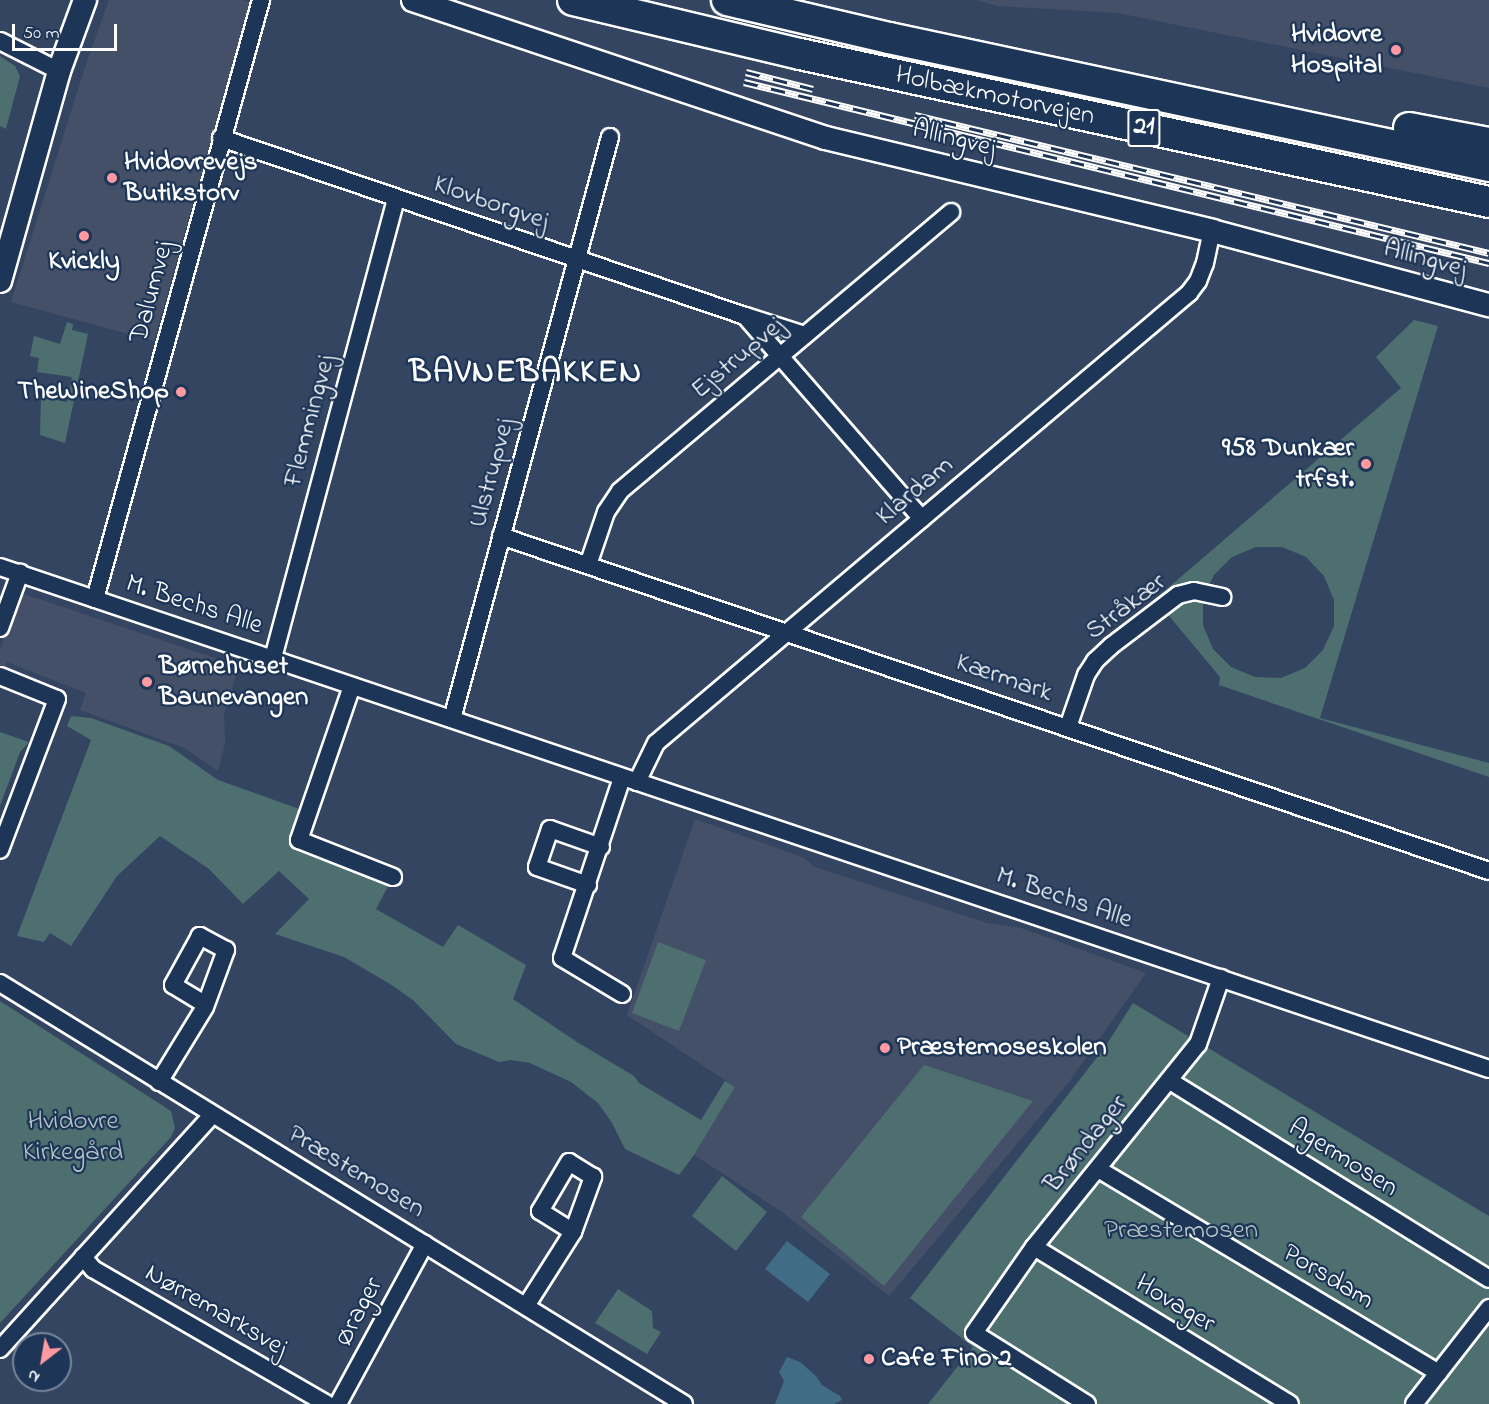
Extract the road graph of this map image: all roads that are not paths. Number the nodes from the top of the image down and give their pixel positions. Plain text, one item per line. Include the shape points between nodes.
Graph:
1 (68, 0) edge
2 (85, 0) edge
3 (261, 0) edge
4 (413, 0) edge
5 (573, 0) edge
6 (727, 0) edge
7 (0, 41) edge
8 (996, 61) junction
9 (54, 68) junction
10 (610, 137) dead end
11 (221, 138) junction
12 (1489, 143) edge
13 (1489, 166) edge
14 (396, 198) junction
15 (1489, 202) edge
16 (951, 212) dead end
17 (0, 231) edge
18 (1212, 231) junction
19 (577, 260) junction
20 (0, 280) edge
21 (1489, 305) edge
22 (745, 315) junction
23 (805, 335) junction
24 (781, 356) junction
25 (922, 519) junction
26 (501, 536) junction
27 (588, 565) junction
28 (0, 567) edge
29 (20, 573) junction
30 (1222, 597) dead end
31 (95, 599) junction
32 (0, 628) edge
33 (789, 632) junction
34 (273, 657) junction
35 (0, 676) edge
36 (352, 686) junction
37 (452, 719) junction
38 (1068, 728) junction
39 (630, 780) junction
40 (601, 847) junction
41 (0, 850) edge
42 (1489, 871) edge
43 (393, 877) dead end
44 (588, 885) junction
45 (1221, 978) junction
46 (0, 983) edge
47 (622, 994) dead end
48 (205, 1004) dead end
49 (1489, 1069) edge
50 (1170, 1081) junction
51 (159, 1082) junction
52 (212, 1114) junction
53 (1098, 1169) junction
54 (573, 1232) dead end
55 (424, 1244) junction
56 (1034, 1247) junction
57 (83, 1257) junction
58 (1489, 1279) edge
59 (526, 1306) junction
60 (1489, 1308) edge
61 (0, 1349) edge
62 (1438, 1373) junction
63 (327, 1404) edge
64 (338, 1404) edge
65 (684, 1404) edge
66 (1087, 1404) edge
67 (1290, 1404) edge
68 (1414, 1404) edge

1 - 9 street
2 - 9 street
3 - 11 street, Dalumvej
4 - 18 street, Allingvej via 826,138
5 - 15 highway, Holbækmotorvejen / 21 via 800,54
6 - 8 highway, Holbækmotorvejen / 21
7 - 9 street
8 - 12 highway via 1079,66
8 - 13 highway, Holbækmotorvejen / 21
9 - 17 street
9 - 20 street
10 - 19 street, Ulstrupvej
11 - 14 street, Klovborgvej
11 - 31 street, Dalumvej
14 - 19 street, Klovborgvej
14 - 34 street, Flemmingvej
16 - 23 street, Ejstrupvej
18 - 21 street, Allingvej
18 - 25 street, Klardam via 1205,263 1189,293
19 - 22 street, Klovborgvej
19 - 26 street, Ulstrupvej
22 - 23 street, Klovborgvej
22 - 24 street
23 - 24 street, Ejstrupvej
24 - 25 street
24 - 27 street, Ejstrupvej via 620,491 606,512
25 - 33 street, Klardam
26 - 27 street, Kærmark
26 - 37 street, Ulstrupvej
27 - 33 street, Kærmark
28 - 29 street, M. Bechs Alle
29 - 31 street, M. Bechs Alle
29 - 32 street
30 - 38 street, Stråkær via 1194,591 1178,595 1112,646 1086,675
31 - 34 street, M. Bechs Alle
33 - 38 street, Kærmark
33 - 39 street, Klardam via 656,743
34 - 36 street, M. Bechs Alle
35 - 41 street via 57,699
36 - 37 street, M. Bechs Alle
36 - 43 street via 298,840
37 - 39 street, M. Bechs Alle
38 - 42 street, Kærmark
39 - 40 street
39 - 45 street, M. Bechs Alle
40 - 44 street
40 - 44 street via 550,829 537,867
44 - 47 street via 562,958
45 - 49 street, M. Bechs Alle
45 - 50 street, Brøndager via 1202,1036
46 - 51 street, Præstemosen
48 - 51 street
50 - 53 street, Brøndager
50 - 58 street, Agermosen
51 - 52 street, Præstemosen
52 - 55 street, Præstemosen
52 - 57 street
53 - 56 street, Brøndager
53 - 62 street, Porsdam
54 - 59 street
55 - 59 street, Præstemosen
55 - 64 street, Ørager
56 - 66 street, Brøndager via 974,1333
56 - 67 street, Hovager
57 - 61 street
57 - 63 street, Nørremarksvej via 93,1269
59 - 65 street, Præstemosen
60 - 62 street
62 - 68 street

